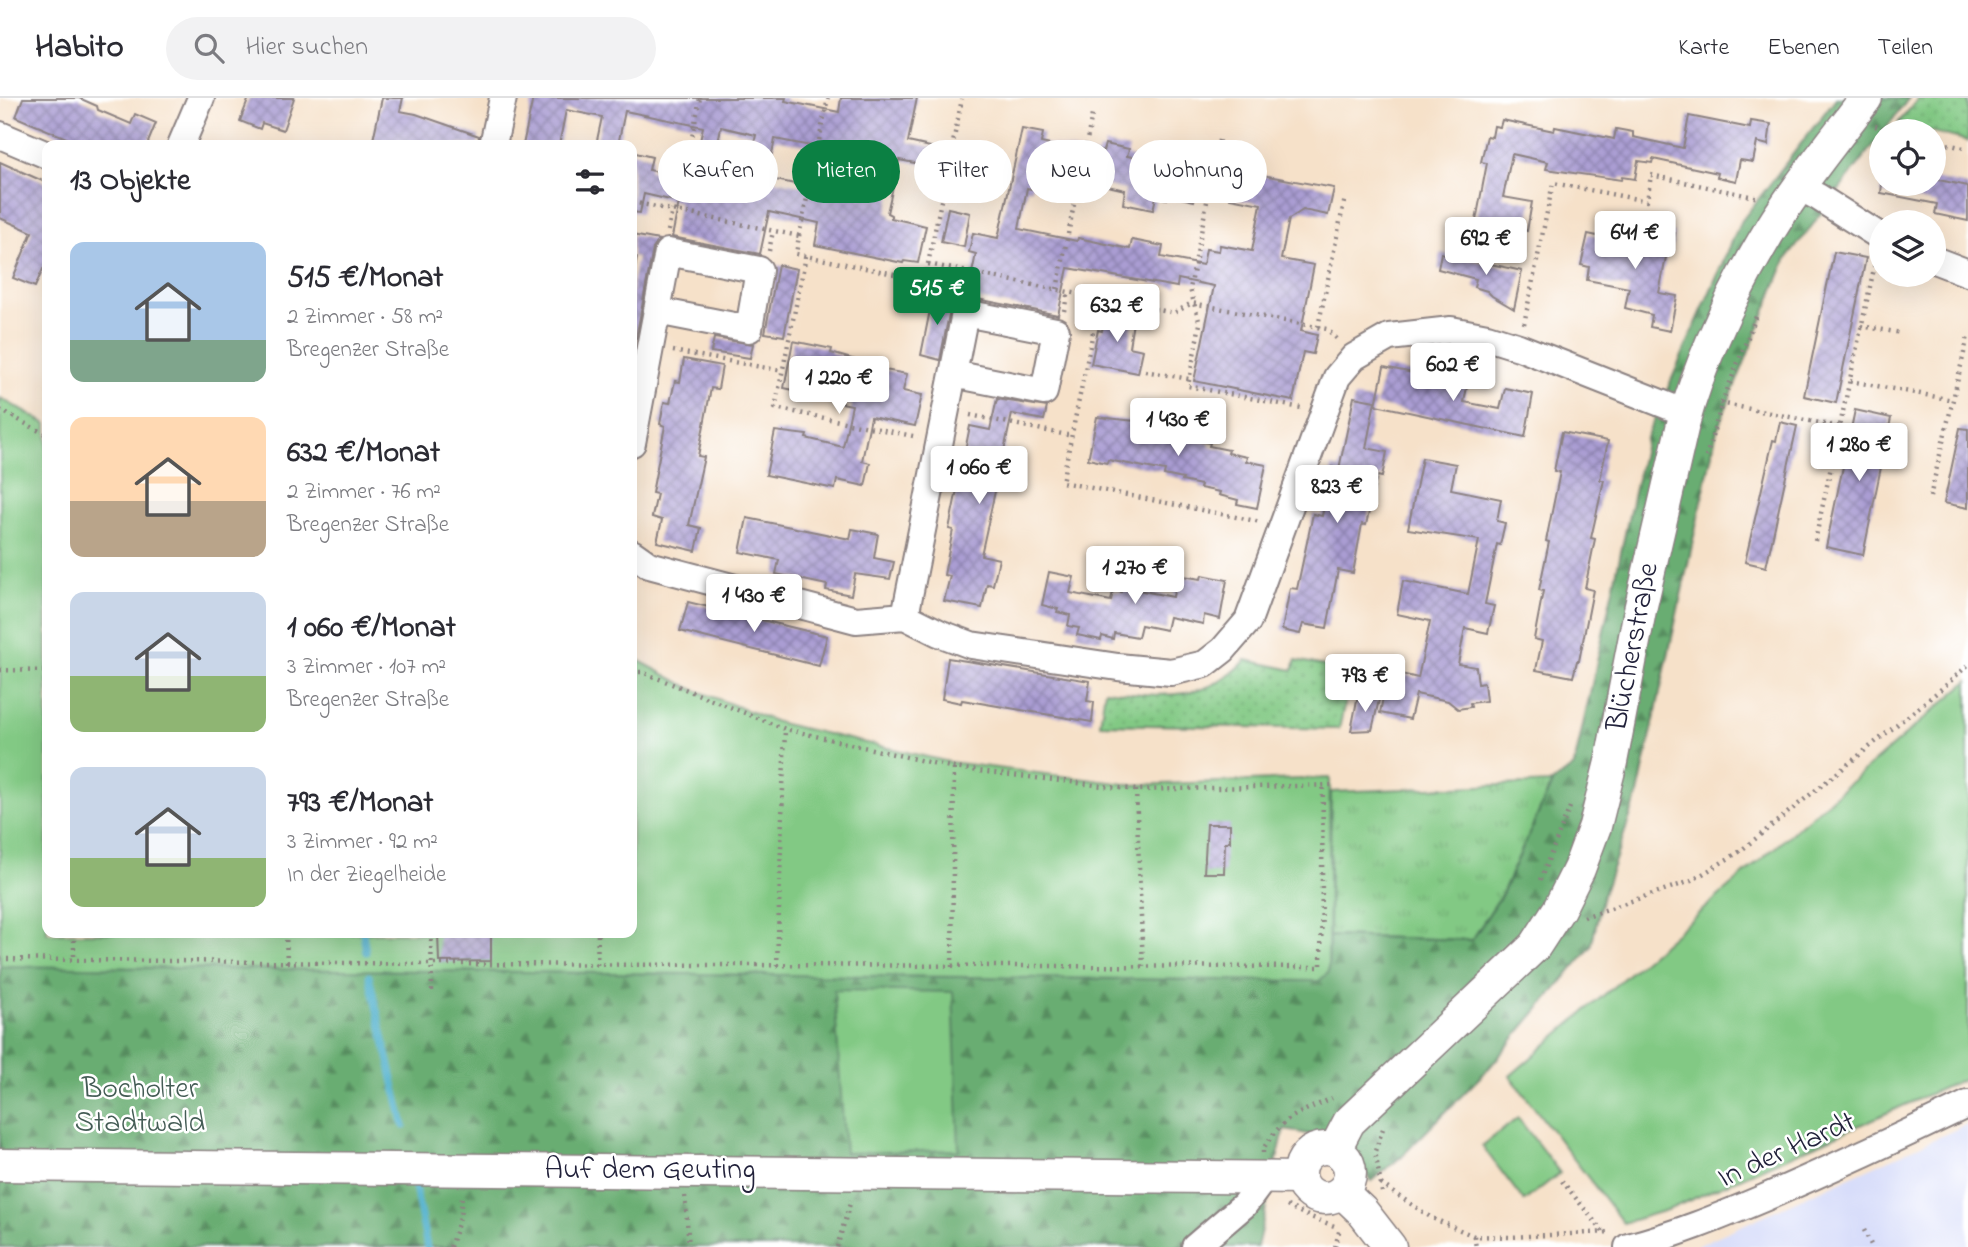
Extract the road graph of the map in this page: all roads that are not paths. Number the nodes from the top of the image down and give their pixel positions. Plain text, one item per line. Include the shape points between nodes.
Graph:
1 (201, 98) edge
2 (503, 98) edge
3 (1867, 111) edge
4 (0, 135) edge
5 (183, 140) edge
6 (494, 140) edge
7 (42, 153) edge
8 (1799, 187) junction
9 (1869, 229) edge
10 (1946, 265) edge
11 (1968, 273) edge
12 (657, 311) dead end
13 (953, 374) dead end
14 (1688, 405) junction
15 (637, 416) edge
16 (637, 557) edge
17 (905, 617) junction
18 (1968, 1104) edge
19 (1335, 1149) junction
20 (1264, 1163) junction
21 (0, 1165) edge
22 (1300, 1178) junction
23 (1342, 1192) junction
24 (1622, 1239) edge
25 (1195, 1247) edge
26 (1390, 1247) edge

1 - 5 street
2 - 6 street
3 - 8 street, Blücherstraße
4 - 7 street
8 - 9 street
8 - 14 street, Blücherstraße via 1738,289
10 - 11 street
12 - 15 street
13 - 17 street
14 - 17 street via 1487,337 1451,330 1389,337 1354,357 1337,377 1248,621 1205,664 1171,672 971,645
14 - 19 street, Blücherstraße via 1640,610 1611,762 1579,869 1535,946 1349,1122
16 - 17 street via 649,565 856,620
18 - 24 street, In der Hardt via 1840,1166 1718,1217 1661,1239
19 - 22 street via 1312,1151 1301,1164
19 - 23 street via 1350,1168
20 - 21 street, Auf dem Geuting via 859,1172
20 - 22 street, Auf dem Geuting
20 - 25 street via 1244,1205
22 - 23 street via 1319,1198
23 - 26 street

